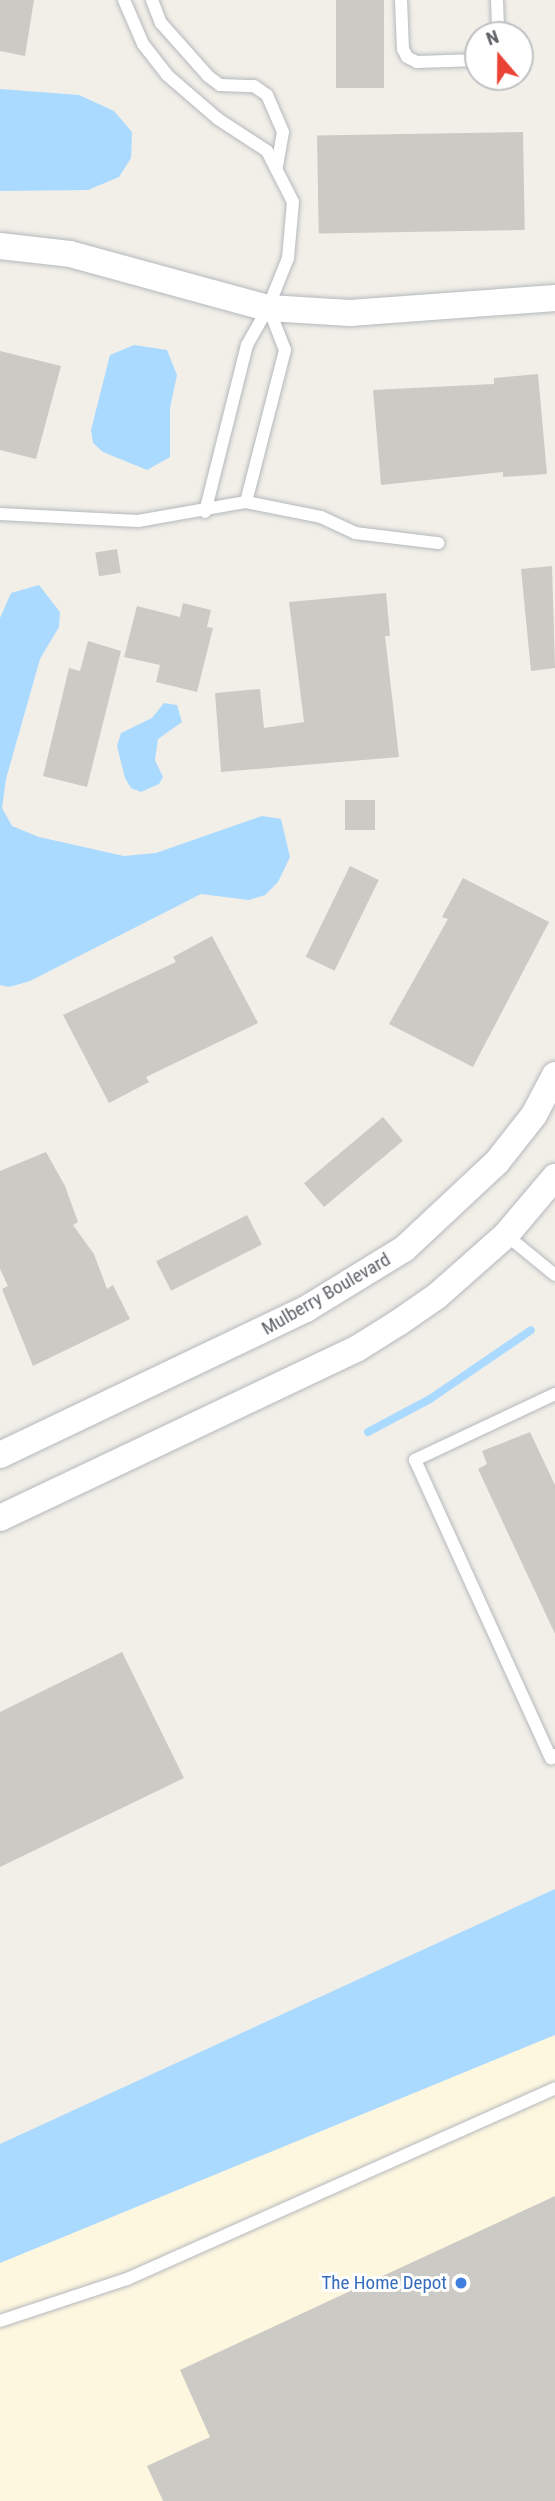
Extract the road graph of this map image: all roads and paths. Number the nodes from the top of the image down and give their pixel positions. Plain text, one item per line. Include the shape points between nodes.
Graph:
1 (124, 0) edge
2 (152, 0) edge
3 (401, 0) edge
4 (497, 0) edge
5 (498, 21) edge
6 (464, 60) edge
7 (277, 166) junction
8 (0, 246) edge
9 (555, 298) edge
10 (268, 308) junction
11 (246, 502) junction
12 (205, 512) junction
13 (0, 514) edge
14 (438, 543) dead end
15 (555, 1075) edge
16 (555, 1177) edge
17 (506, 1235) junction
18 (555, 1275) edge
19 (555, 1394) edge
20 (0, 1455) edge
21 (0, 1518) edge
22 (555, 1755) edge
23 (555, 2088) edge
24 (0, 2321) edge

1 - 7 lane via 143,44 167,75 218,120 267,150
2 - 7 lane via 161,23 208,76 220,85 254,86 267,95 283,132
3 - 6 lane via 407,57 417,62
4 - 5 lane
7 - 10 lane via 293,202 293,235
8 - 10 street via 70,254
9 - 10 street via 350,313
10 - 11 lane via 285,350
10 - 12 lane via 247,345
11 - 12 lane
11 - 14 lane via 321,517 355,533
12 - 13 lane via 100,523
15 - 20 street, Mulberry Boulevard via 534,1115 497,1162 404,1249 306,1309
16 - 17 street
17 - 18 lane
17 - 21 street via 437,1296 358,1348
19 - 22 lane via 415,1460 551,1758
23 - 24 lane via 127,2279

